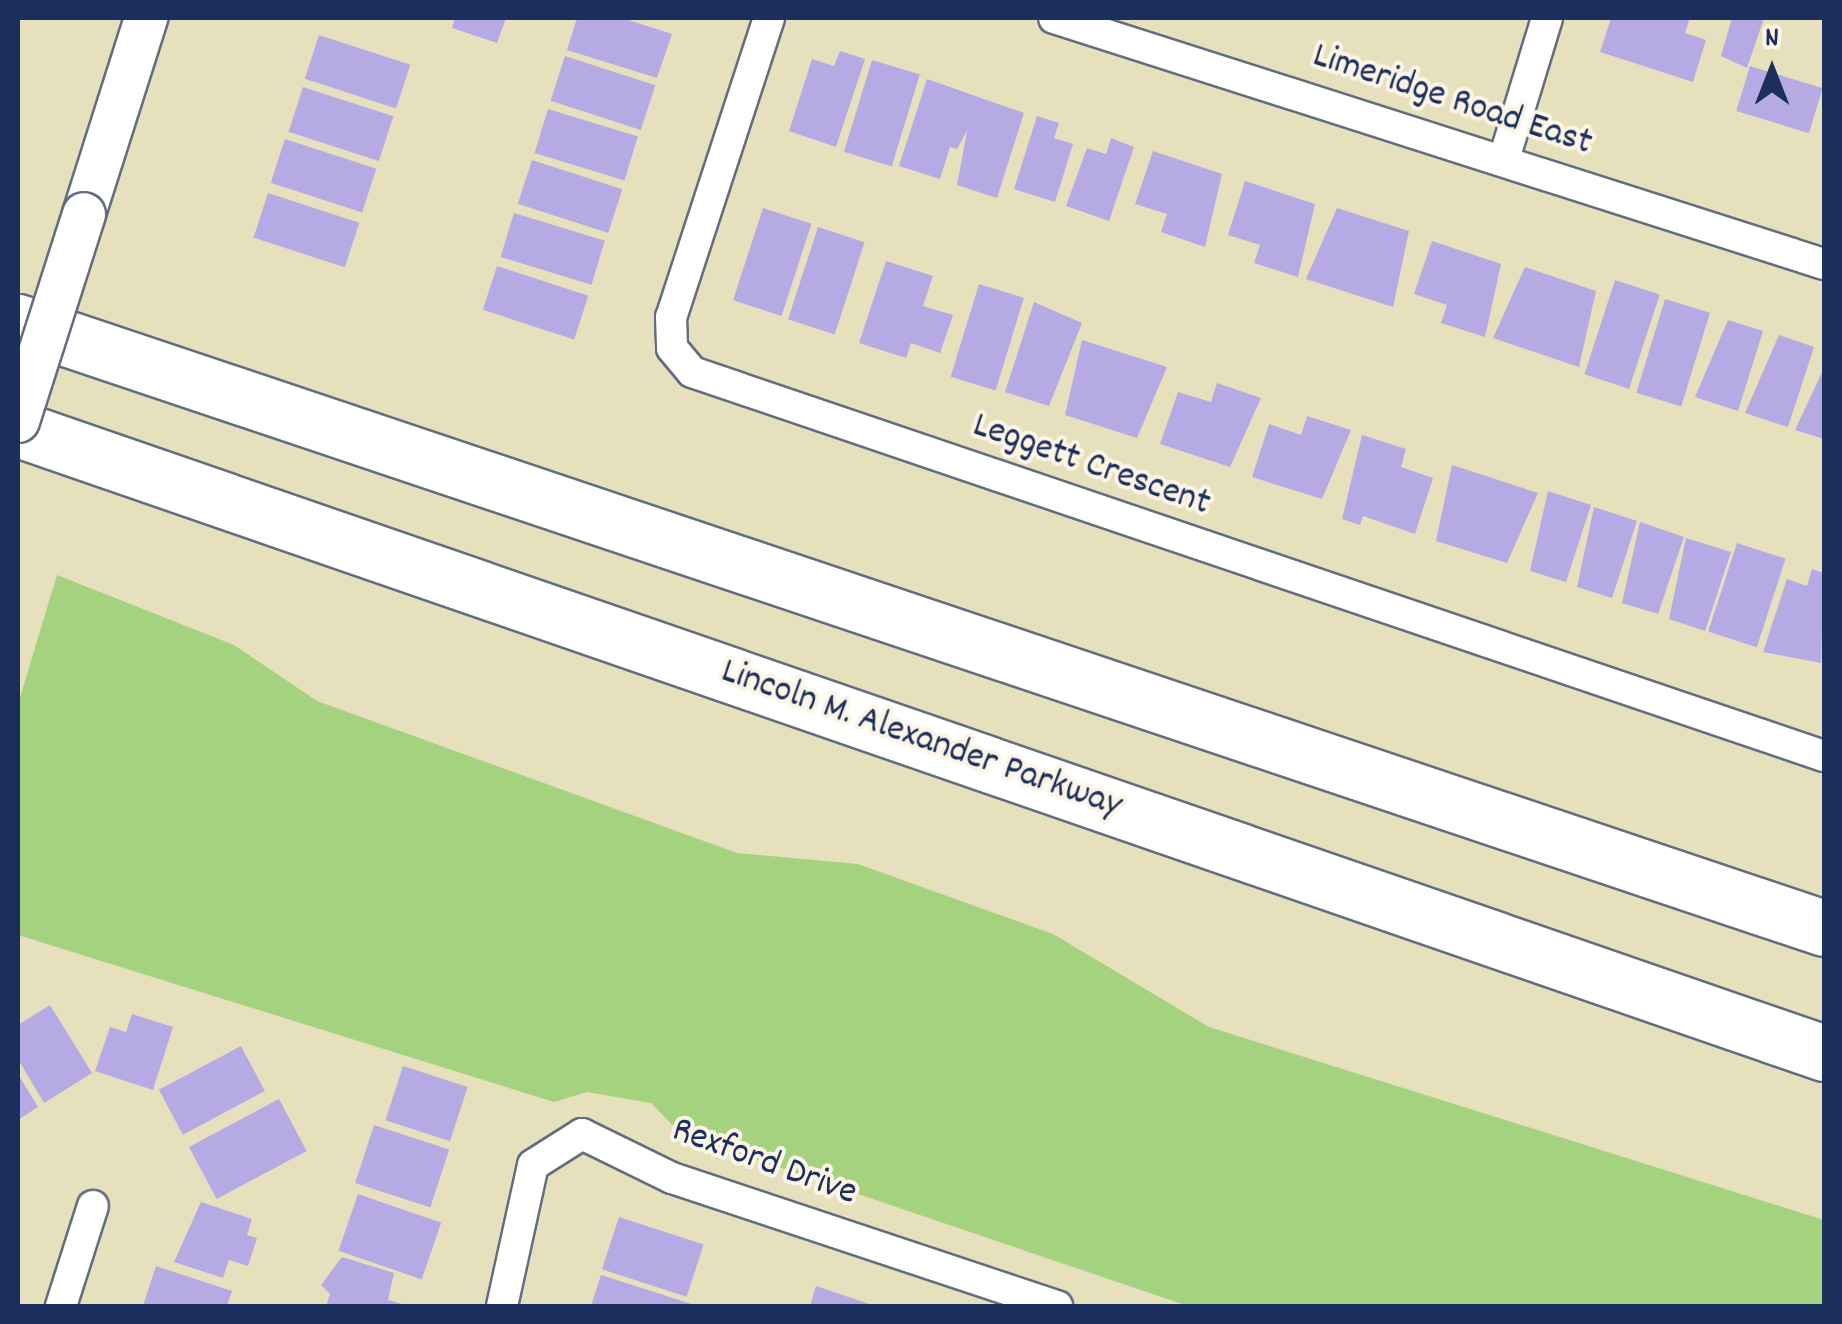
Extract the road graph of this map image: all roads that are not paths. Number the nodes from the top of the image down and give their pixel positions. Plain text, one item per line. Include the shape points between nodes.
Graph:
1 (146, 18) edge
2 (769, 18) edge
3 (1054, 18) edge
4 (1547, 18) edge
5 (1504, 159) junction
6 (1824, 264) edge
7 (18, 322) edge
8 (18, 425) edge
9 (1824, 756) edge
10 (1824, 928) edge
11 (1824, 1054) edge
12 (93, 1206) dead end
13 (1005, 1298) edge
14 (61, 1306) edge
15 (502, 1306) edge
16 (1058, 1306) edge

1 - 8 main road, bridge
2 - 9 street, Leggett Crescent via 671,317 672,348 692,372
3 - 5 street, Limeridge Road East
4 - 5 street
5 - 6 street, Limeridge Road East
7 - 10 highway
8 - 11 highway, Lincoln M. Alexander Parkway
12 - 14 street
13 - 15 street, Rexford Drive via 672,1178 582,1134 533,1165
13 - 16 street, Rexford Drive

